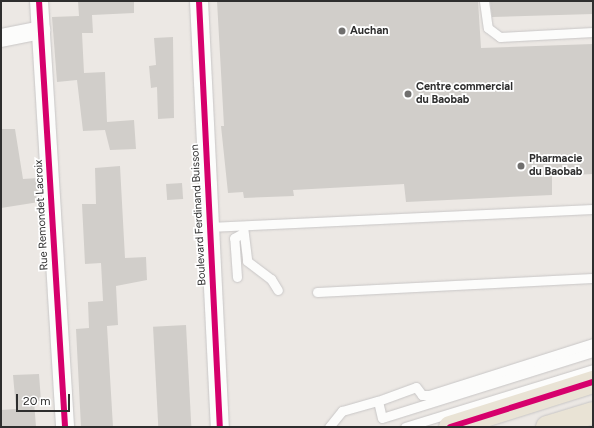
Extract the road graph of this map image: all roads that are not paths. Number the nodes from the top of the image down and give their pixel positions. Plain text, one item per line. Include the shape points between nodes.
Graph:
1 (39, 1) edge
2 (199, 1) edge
3 (484, 1) edge
4 (41, 30) junction
5 (593, 32) edge
6 (1, 38) edge
7 (593, 208) edge
8 (209, 227) junction
9 (243, 229) junction
10 (237, 277) dead end
11 (593, 278) edge
12 (278, 290) dead end
13 (316, 292) dead end
14 (593, 343) edge
15 (593, 352) edge
16 (593, 369) edge
17 (593, 382) edge
18 (378, 401) junction
19 (593, 413) edge
20 (65, 427) edge
21 (220, 427) edge
22 (329, 427) edge
23 (405, 427) edge
24 (450, 427) edge
25 (547, 427) edge

1 - 4 street, Rue Remondet Lacroix
2 - 8 street, Boulevard Ferdinand Buisson
3 - 5 lane via 488,28 500,37
4 - 6 street
4 - 20 street, Rue Remondet Lacroix
7 - 9 lane
8 - 9 lane
8 - 21 street, Boulevard Ferdinand Buisson
9 - 10 lane via 234,238
9 - 12 lane via 247,261 271,279
11 - 13 lane
14 - 18 lane via 429,395 422,395 416,387
15 - 18 lane via 382,418
16 - 23 lane
17 - 24 main road
18 - 22 lane via 342,411
19 - 25 main road

